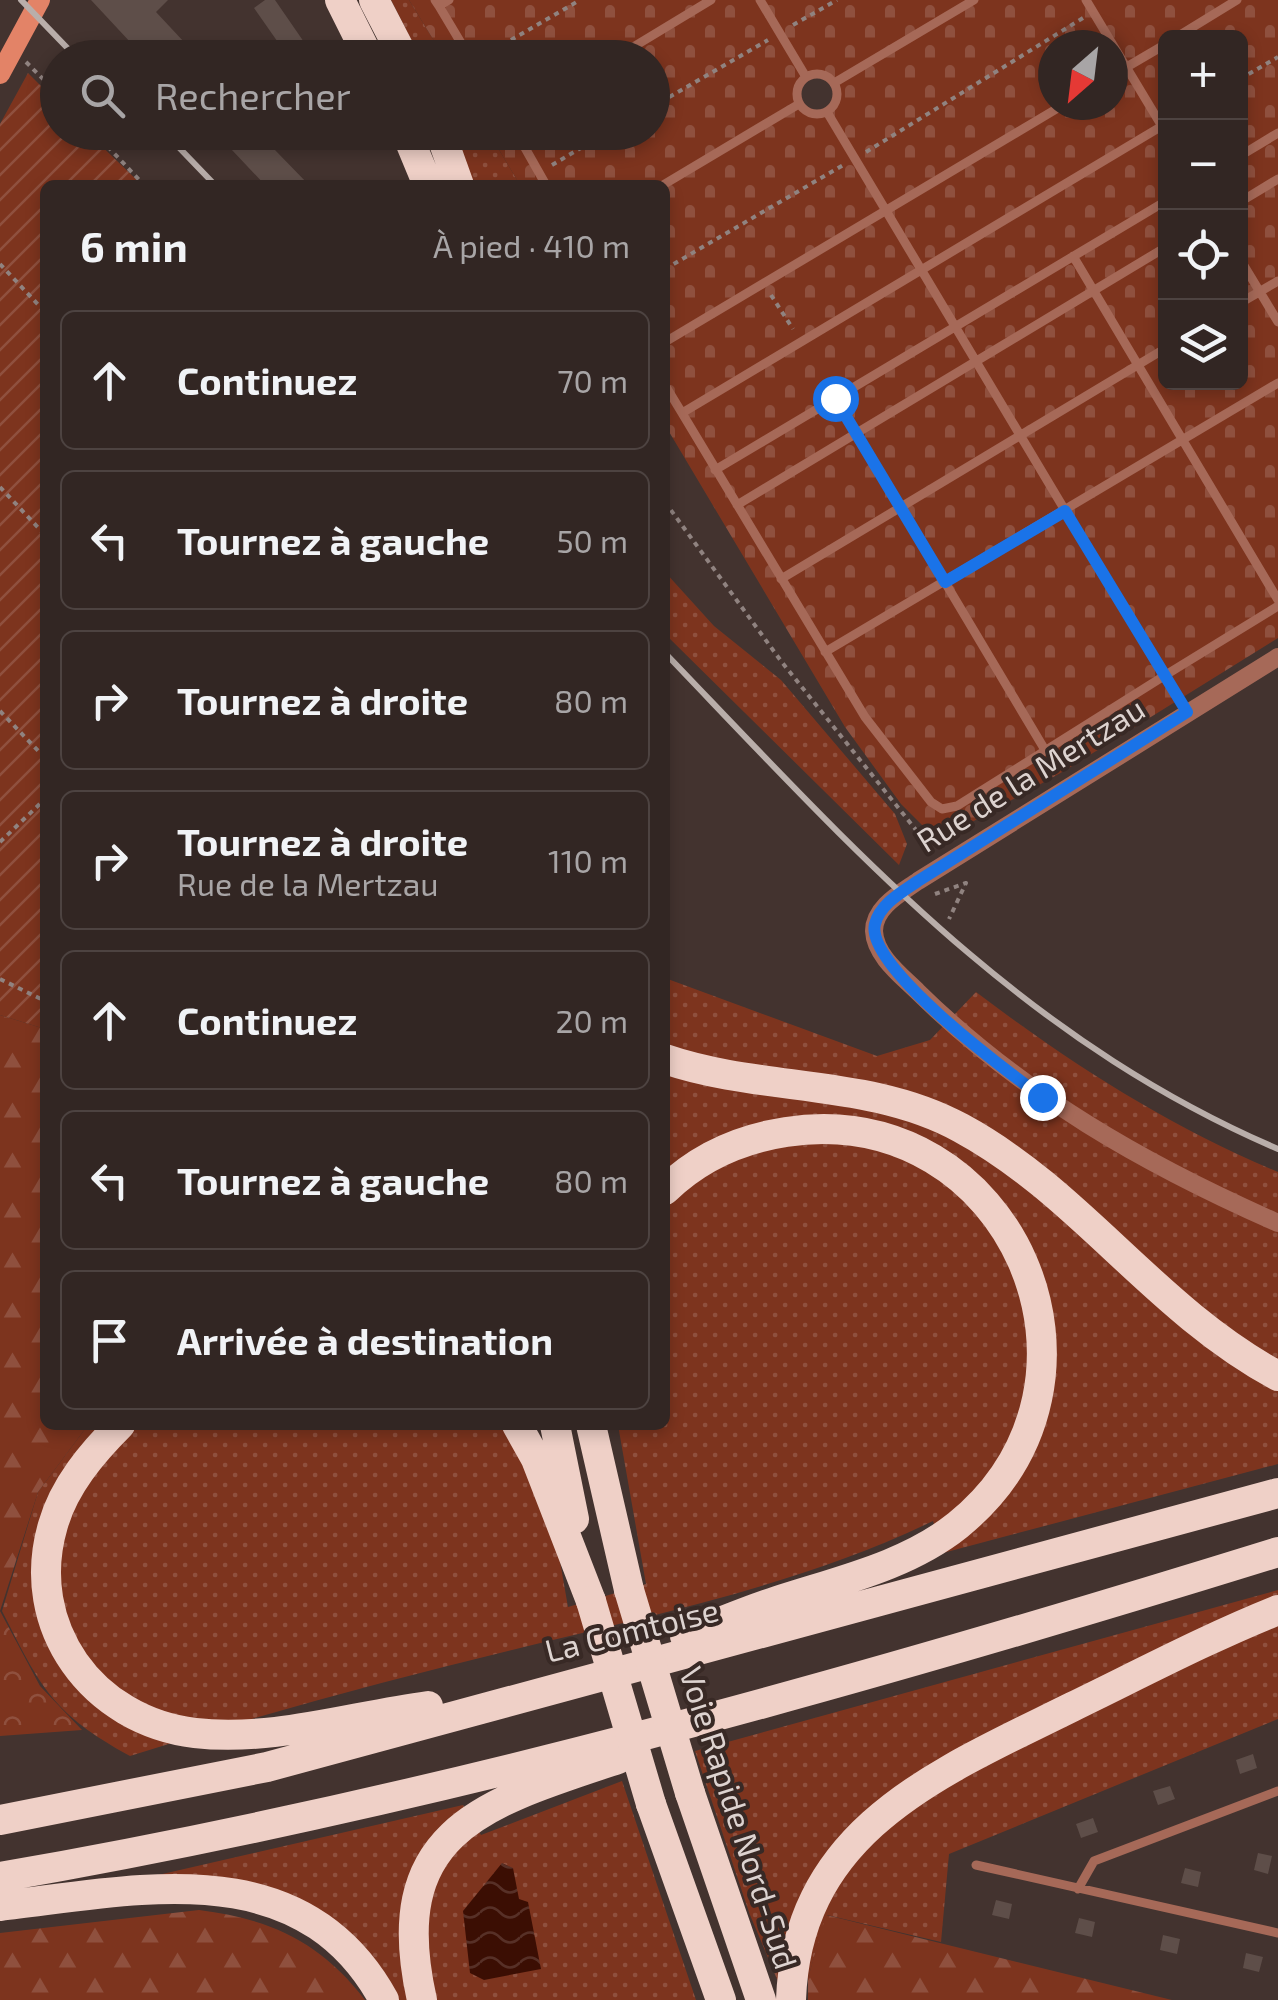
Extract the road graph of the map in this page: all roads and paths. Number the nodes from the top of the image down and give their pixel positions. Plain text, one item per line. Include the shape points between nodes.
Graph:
1 (40, 0) edge
2 (340, 0) edge
3 (374, 0) edge
4 (580, 0) edge
5 (711, 0) edge
6 (760, 0) edge
7 (836, 0) edge
8 (974, 0) edge
9 (1086, 0) edge
10 (1237, 0) edge
11 (441, 2) edge
12 (1093, 12) junction
13 (1104, 30) edge
14 (1189, 30) edge
15 (780, 33) junction
16 (360, 40) edge
17 (395, 40) edge
18 (461, 40) edge
19 (512, 40) edge
20 (645, 40) edge
21 (14, 48) junction
22 (1158, 49) edge
23 (1278, 57) edge
24 (1128, 67) edge
25 (1128, 71) edge
26 (0, 74) edge
27 (1248, 74) edge
28 (40, 75) edge
29 (806, 77) junction
30 (834, 83) junction
31 (670, 97) edge
32 (800, 104) junction
33 (827, 112) junction
34 (1038, 120) edge
35 (1158, 120) edge
36 (1158, 132) edge
37 (1278, 133) edge
38 (111, 150) edge
39 (413, 150) edge
40 (446, 150) edge
41 (526, 150) edge
42 (577, 150) edge
43 (1248, 151) edge
44 (855, 158) junction
45 (539, 172) junction
46 (1278, 179) edge
47 (139, 180) edge
48 (426, 180) edge
49 (457, 180) edge
50 (543, 180) edge
51 (670, 181) edge
52 (1248, 197) edge
53 (1158, 205) edge
54 (886, 211) junction
55 (1158, 252) edge
56 (1072, 256) junction
57 (0, 264) edge
58 (670, 265) edge
59 (921, 270) junction
60 (1248, 272) edge
61 (1278, 281) edge
62 (764, 283) junction
63 (1093, 290) junction
64 (1260, 292) junction
65 (1245, 300) edge
66 (40, 307) edge
67 (1278, 322) edge
68 (955, 327) junction
69 (670, 339) edge
70 (801, 342) junction
71 (1158, 353) edge
72 (976, 362) junction
73 (1138, 364) junction
74 (1278, 383) edge
75 (670, 393) edge
76 (682, 413) junction
77 (856, 433) junction
78 (1020, 436) junction
79 (1184, 440) junction
80 (715, 470) junction
81 (0, 487) edge
82 (736, 505) junction
83 (900, 507) junction
84 (670, 509) edge
85 (1065, 511) junction
86 (40, 530) edge
87 (781, 578) junction
88 (945, 582) junction
89 (1278, 603) edge
90 (825, 652) junction
91 (1278, 657) edge
92 (1164, 676) junction
93 (0, 710) edge
94 (1187, 712) junction
95 (1045, 750) junction
96 (40, 753) edge
97 (40, 804) edge
98 (0, 842) edge
99 (944, 865) junction
100 (965, 890) dead end
101 (949, 920) dead end
102 (0, 979) edge
103 (40, 998) edge
104 (670, 1060) edge
105 (670, 1186) edge
106 (1278, 1223) edge
107 (1278, 1376) edge
108 (116, 1430) edge
109 (520, 1430) edge
110 (556, 1430) edge
111 (591, 1430) edge
112 (608, 1430) edge
113 (1278, 1492) edge
114 (1278, 1552) edge
115 (629, 1590) junction
116 (591, 1600) junction
117 (1278, 1610) edge
118 (1015, 1630) junction
119 (601, 1676) junction
120 (533, 1692) junction
121 (1278, 1791) edge
122 (0, 1820) edge
123 (976, 1865) dead end
124 (0, 1877) edge
125 (1078, 1889) junction
126 (0, 1906) edge
127 (1278, 1932) edge
128 (384, 2000) edge
129 (422, 2000) edge
130 (722, 2000) edge
131 (761, 2000) edge
132 (791, 2000) edge

1 - 21 main road
2 - 16 highway
3 - 17 highway
4 - 19 path
5 - 20 lane
6 - 15 lane
7 - 15 path
8 - 30 lane
9 - 12 lane
10 - 14 lane
11 - 18 lane
12 - 13 lane
12 - 44 path
15 - 29 lane
15 - 31 path
21 - 26 main road
21 - 28 path
22 - 24 lane
23 - 27 path
25 - 35 lane
29 - 30 lane via 816,74
29 - 32 lane
30 - 33 lane via 836,104
32 - 33 lane via 807,112
32 - 51 lane
33 - 44 lane
34 - 54 lane
36 - 59 lane
37 - 43 lane
38 - 47 path
39 - 48 highway
40 - 49 highway
41 - 45 lane
42 - 45 path
44 - 54 lane
44 - 58 path
45 - 50 lane
46 - 52 lane
53 - 56 lane
54 - 59 lane
54 - 62 lane
55 - 63 lane
56 - 63 lane
56 - 68 lane
57 - 66 path
59 - 68 lane
59 - 70 lane
60 - 64 lane
61 - 64 lane
62 - 69 lane
62 - 70 path
63 - 72 lane
63 - 73 lane
64 - 65 lane
64 - 67 lane
68 - 72 lane
68 - 80 lane
70 - 76 lane
71 - 73 lane
72 - 77 lane
72 - 78 lane
73 - 78 lane
73 - 79 lane
74 - 79 lane
75 - 76 lane
76 - 80 lane
77 - 82 lane
77 - 83 lane
78 - 83 lane
78 - 85 lane
79 - 85 lane
79 - 89 lane
80 - 82 lane
81 - 86 path
82 - 87 lane
83 - 87 lane
83 - 88 lane
84 - 99 path
85 - 88 lane
85 - 92 lane
87 - 90 lane
88 - 90 lane
88 - 95 lane
89 - 92 lane
90 - 95 lane via 865,717 942,809
91 - 94 street, Rue de la Mertzau
92 - 94 lane
92 - 95 lane
93 - 96 path
94 - 99 street, Rue de la Mertzau
97 - 98 path
99 - 106 street, Rue de la Mertzau via 882,909 874,935 883,956 1010,1074 1082,1124 1158,1168
100 - 101 path
102 - 103 path
104 - 107 highway via 737,1078 870,1096 957,1126 1032,1174 1204,1331
105 - 119 highway via 713,1154 768,1134 827,1129 907,1145 974,1188 1008,1230 1032,1286 1042,1367 1031,1421 1010,1466 977,1507 938,1539
108 - 120 highway via 60,1506 46,1574 67,1653 111,1704 149,1723 222,1735
109 - 116 highway
110 - 116 highway
111 - 115 highway, Voie Rapide Nord-Sud
112 - 115 highway
113 - 119 highway, La Comtoise
114 - 118 highway
115 - 131 highway, Voie Rapide Nord-Sud, bridge
116 - 130 highway, bridge via 651,1804
117 - 132 highway via 952,1766 898,1800 852,1843 822,1884 799,1940
118 - 124 highway via 274,1826
118 - 129 highway via 549,1781 474,1818 437,1852 414,1895 412,1954
119 - 120 highway, La Comtoise
120 - 122 highway, La Comtoise via 267,1767
121 - 125 lane via 1094,1861
123 - 125 lane
125 - 127 lane
126 - 128 highway via 195,1887 268,1900 322,1928 366,1970

